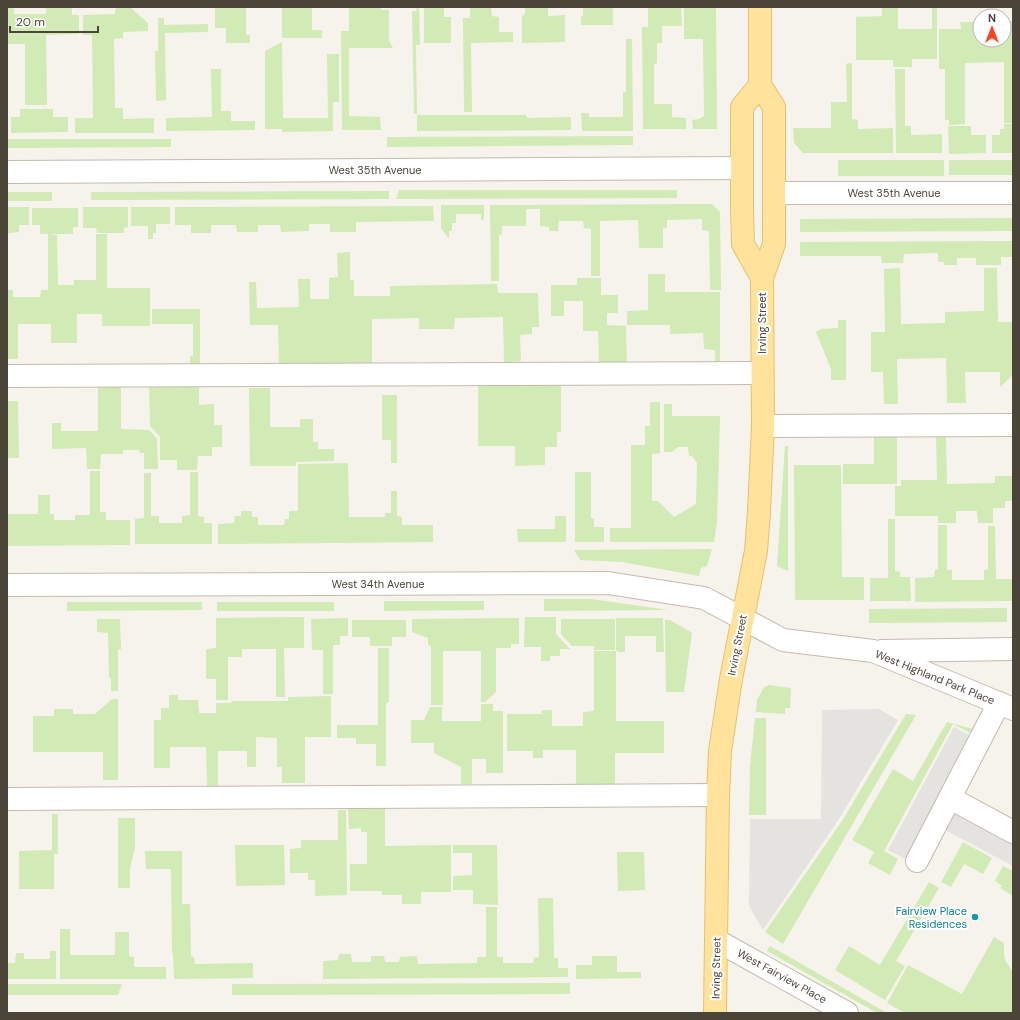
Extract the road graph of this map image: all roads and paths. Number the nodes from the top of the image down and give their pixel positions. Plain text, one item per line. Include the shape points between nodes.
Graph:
1 (760, 7) edge
2 (760, 85) junction
3 (742, 168) junction
4 (7, 172) edge
5 (774, 193) junction
6 (1013, 193) edge
7 (762, 278) junction
8 (762, 373) junction
9 (7, 376) edge
10 (1013, 425) edge
11 (763, 426) junction
12 (7, 584) edge
13 (742, 619) junction
14 (1013, 650) edge
15 (873, 651) junction
16 (1006, 706) edge
17 (718, 795) junction
18 (950, 798) junction
19 (7, 799) edge
20 (1013, 832) edge
21 (917, 861) dead end
22 (716, 940) junction
23 (715, 1013) edge
24 (847, 1013) edge

1 - 2 main road
2 - 3 main road, Irving Street via 742,107
2 - 5 main road, Irving Street via 774,107
3 - 4 street, West 35th Avenue
3 - 7 main road, Irving Street via 742,244
5 - 6 street, West 35th Avenue
5 - 7 main road, Irving Street via 774,244
7 - 8 main road, Irving Street
8 - 9 street
8 - 11 main road, Irving Street
10 - 11 street
11 - 13 main road, Irving Street via 756,551
12 - 13 street, West 34th Avenue via 608,583 704,598
13 - 15 street, West Highland Park Place via 783,640
13 - 17 main road, Irving Street via 724,716
14 - 15 street
15 - 16 street, West Highland Park Place
16 - 18 street
17 - 19 street
17 - 22 main road, Irving Street
18 - 20 street
18 - 21 street
22 - 23 main road, Irving Street
22 - 24 street, West Fairview Place

